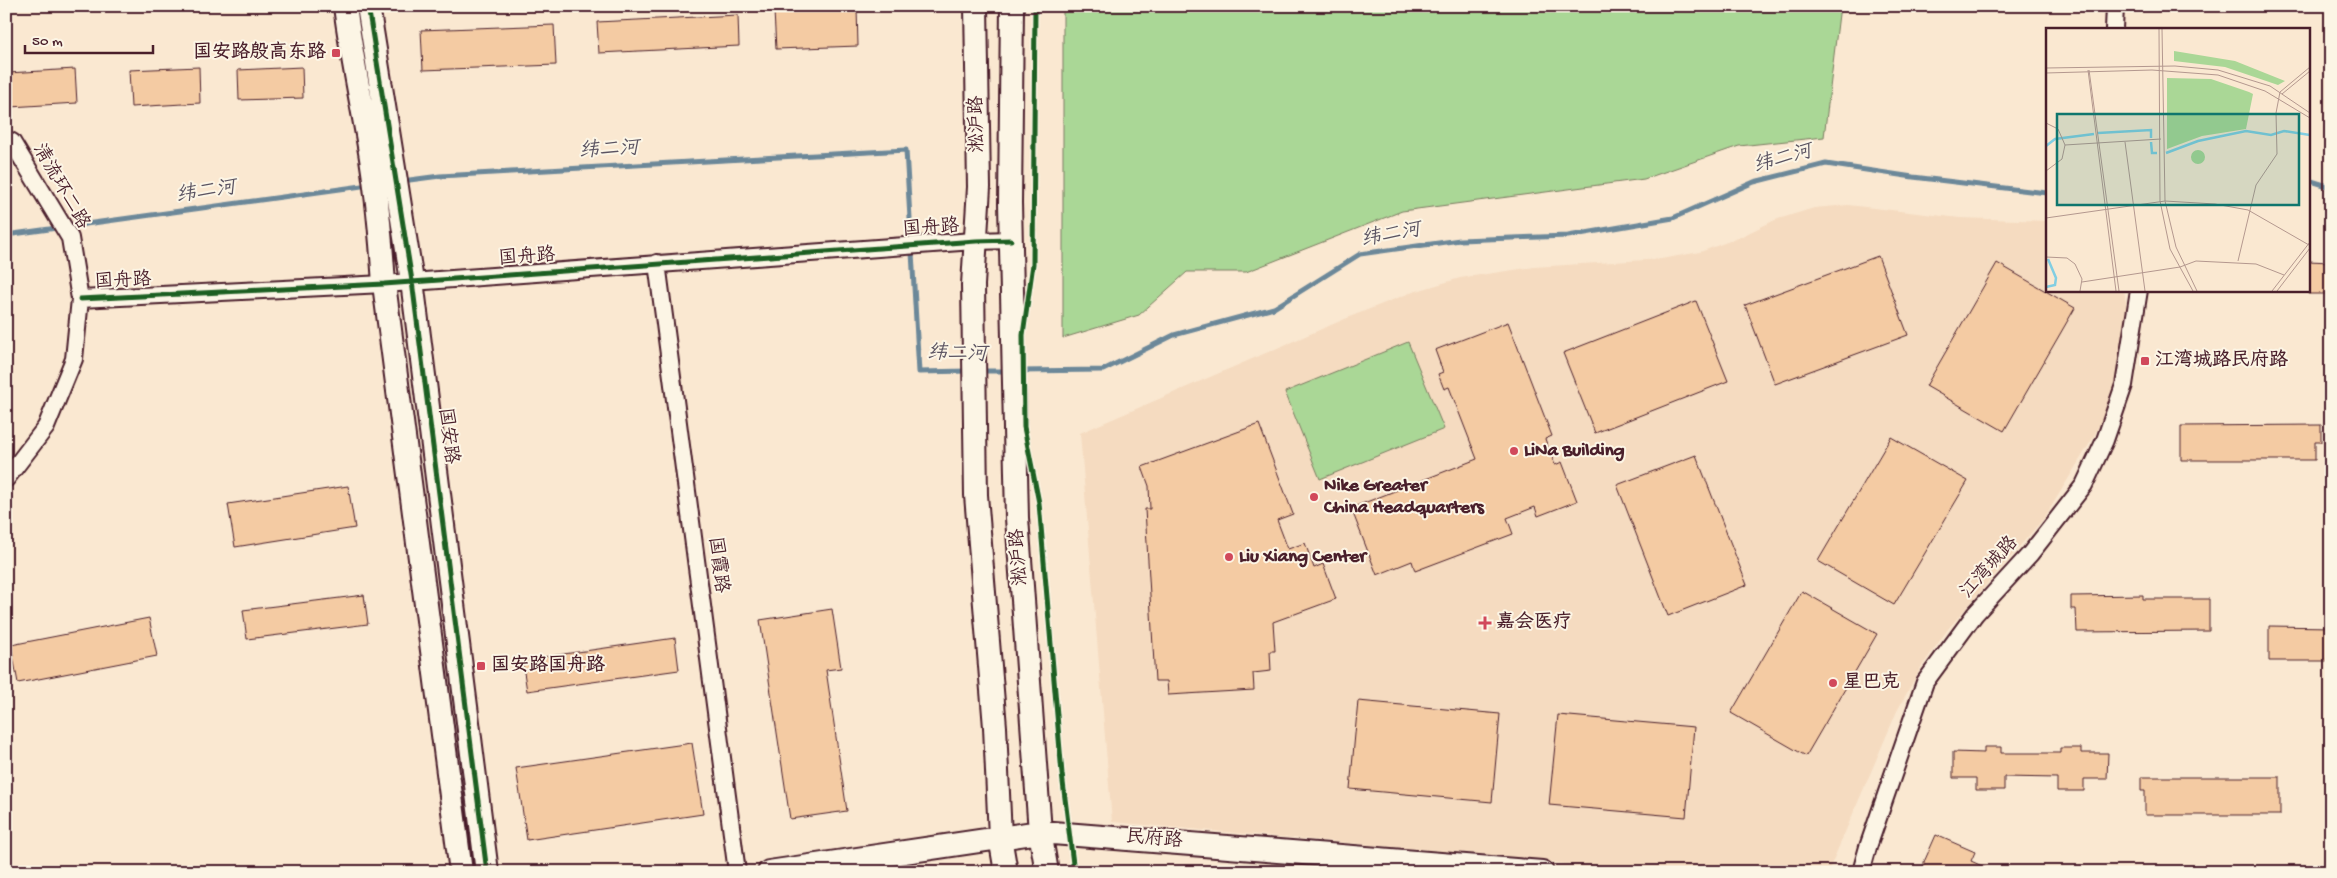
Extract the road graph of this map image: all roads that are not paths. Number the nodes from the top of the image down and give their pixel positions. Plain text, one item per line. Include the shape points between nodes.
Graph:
1 (345, 6) edge
2 (368, 6) edge
3 (976, 6) edge
4 (1012, 6) edge
5 (2115, 6) edge
6 (2114, 28) edge
7 (6, 139) edge
8 (380, 146) junction
9 (1011, 240) junction
10 (975, 241) junction
11 (657, 263) junction
12 (412, 281) junction
13 (384, 284) junction
14 (2139, 291) edge
15 (80, 299) junction
16 (6, 478) edge
17 (1040, 832) junction
18 (1000, 837) junction
19 (461, 872) edge
20 (487, 872) edge
21 (737, 872) edge
22 (769, 872) edge
23 (1006, 872) edge
24 (1047, 872) edge
25 (1542, 872) edge
26 (1861, 872) edge

1 - 8 street, 国安路 via 350,50
2 - 8 street, 国安路
3 - 10 street, 淞沪路 via 979,187
4 - 9 street, 淞沪路
5 - 6 street
7 - 15 street, 清流环二路 via 12,142 70,238
8 - 12 street, 国安路 via 402,222
8 - 13 street, 国安路
9 - 10 street
9 - 17 street, 淞沪路 via 1017,518
10 - 11 street, 国舟路
10 - 18 street, 淞沪路 via 976,495 995,727
11 - 12 street, 国舟路
11 - 21 street, 国霞路
12 - 13 street, 国舟路
12 - 20 street, 国安路
13 - 15 street, 国舟路
13 - 19 street, 国安路
14 - 26 street, 江湾城路 via 2124,385 2105,440 2084,485 2058,520 1975,614 1925,682
15 - 16 street, 清流环二路 via 74,358 46,428
17 - 18 street, 民府路
17 - 24 street, 淞沪路
17 - 25 street, 民府路
18 - 22 street, 民府路
18 - 23 street, 淞沪路

